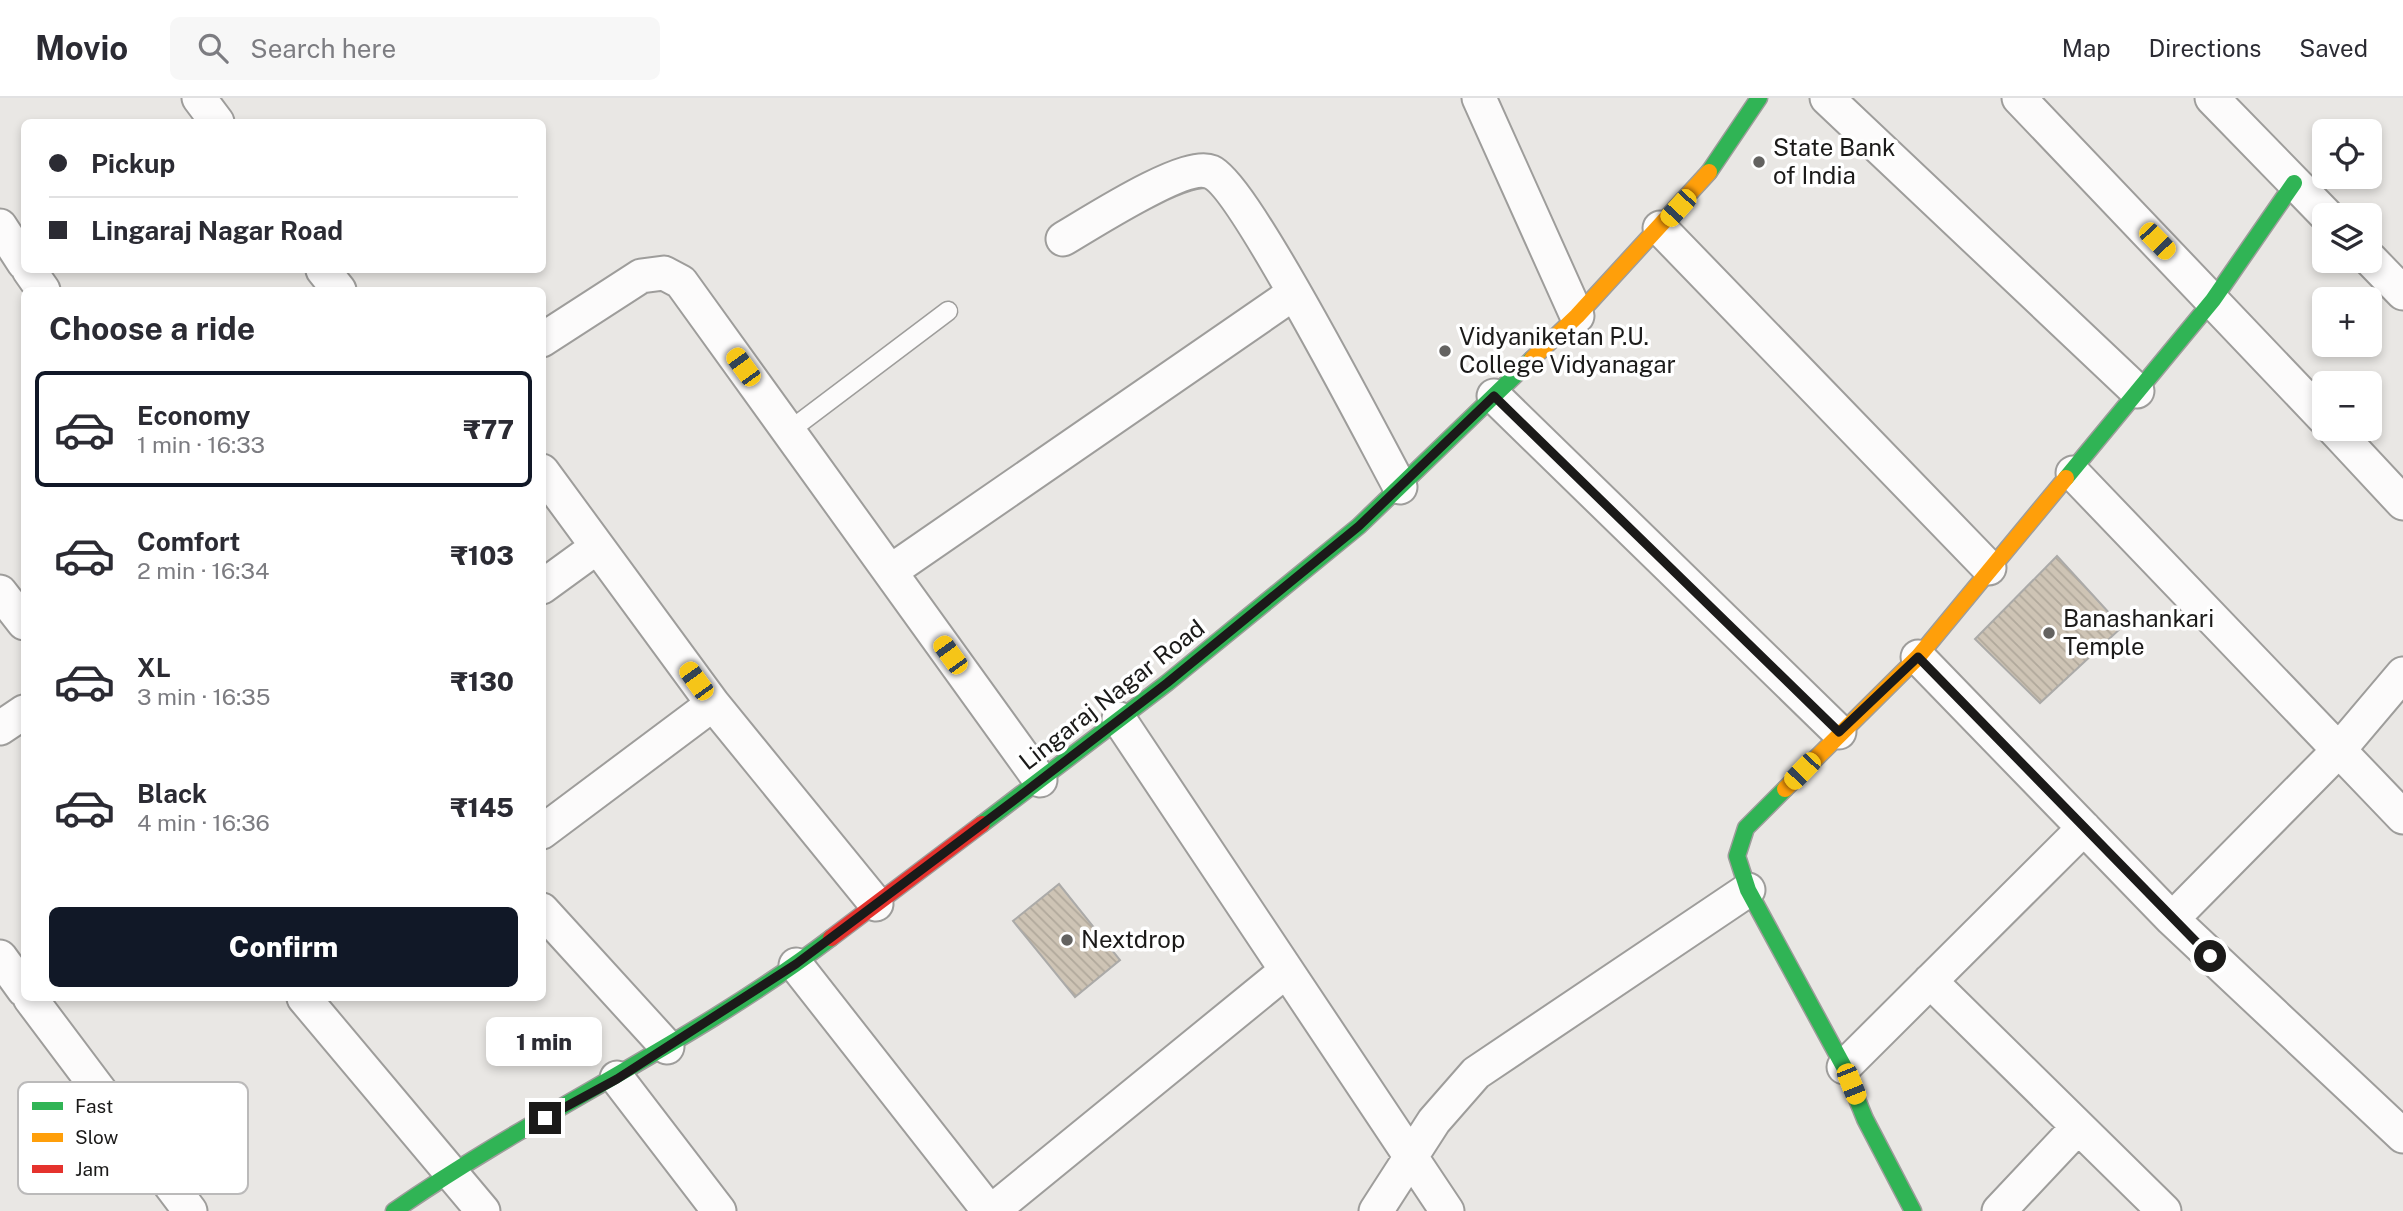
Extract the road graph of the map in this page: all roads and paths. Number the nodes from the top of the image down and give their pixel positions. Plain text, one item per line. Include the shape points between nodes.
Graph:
1 (199, 98) edge
2 (1479, 98) edge
3 (1759, 98) edge
4 (1827, 98) edge
5 (2019, 98) edge
6 (2212, 98) edge
7 (214, 119) edge
8 (2294, 183) junction
9 (2314, 203) edge
10 (0, 226) edge
11 (1660, 228) junction
12 (1062, 239) dead end
13 (21, 258) edge
14 (2382, 271) edge
15 (325, 273) edge
16 (337, 287) edge
17 (1294, 293) junction
18 (2403, 293) edge
19 (2213, 300) junction
20 (948, 311) dead end
21 (1577, 316) junction
22 (546, 337) edge
23 (2137, 391) junction
24 (1494, 396) junction
25 (2312, 405) edge
26 (789, 431) junction
27 (2345, 441) edge
28 (2073, 473) junction
29 (546, 477) edge
30 (1400, 486) junction
31 (2403, 503) edge
32 (597, 547) junction
33 (1989, 568) junction
34 (891, 571) junction
35 (546, 584) edge
36 (0, 592) edge
37 (21, 619) edge
38 (1918, 657) junction
39 (2403, 674) edge
40 (713, 704) junction
41 (21, 714) edge
42 (1119, 719) junction
43 (0, 729) edge
44 (1839, 732) junction
45 (2337, 752) junction
46 (1040, 780) junction
47 (2403, 817) edge
48 (2084, 828) junction
49 (546, 829) edge
50 (1748, 890) junction
51 (876, 904) junction
52 (546, 914) edge
53 (2172, 919) junction
54 (0, 957) edge
55 (796, 964) junction
56 (1286, 971) junction
57 (1930, 981) junction
58 (21, 986) edge
59 (32, 1001) edge
60 (307, 1001) edge
61 (667, 1047) junction
62 (1844, 1067) junction
63 (617, 1079) junction
64 (93, 1082) edge
65 (2078, 1127) junction
66 (2403, 1136) edge
67 (1410, 1156) junction
68 (450, 1172) junction
69 (177, 1194) edge
70 (190, 1211) edge
71 (394, 1211) edge
72 (483, 1211) edge
73 (719, 1211) edge
74 (991, 1211) edge
75 (1376, 1211) edge
76 (1447, 1211) edge
77 (1913, 1211) edge
78 (1999, 1211) edge
79 (2164, 1211) edge

1 - 7 street
2 - 21 street
3 - 11 street, Lingaraj Nagar Road via 1713,168
4 - 23 street
5 - 19 street
6 - 8 street
8 - 9 street
8 - 19 street
10 - 13 street
11 - 21 street, Lingaraj Nagar Road
11 - 33 street
12 - 17 street via 1161,183 1189,172 1210,172 1230,188
14 - 18 street
15 - 16 street
17 - 30 street
17 - 34 street
19 - 23 street
19 - 25 street
20 - 26 lane
21 - 24 street, Lingaraj Nagar Road
22 - 26 street via 641,276 664,273 681,282
23 - 28 street
24 - 30 street, Lingaraj Nagar Road
24 - 44 street
26 - 34 street
27 - 31 street
28 - 33 street
28 - 45 street
29 - 32 street
30 - 42 street, Lingaraj Nagar Road via 1359,526
32 - 35 street
32 - 40 street
33 - 38 street
34 - 46 street
36 - 37 street
38 - 44 street
38 - 48 street
39 - 45 street
40 - 49 street
40 - 51 street
41 - 43 street
42 - 46 street, Lingaraj Nagar Road
42 - 56 street
44 - 50 street via 1746,828 1737,856
45 - 47 street
45 - 53 street
46 - 51 street, Lingaraj Nagar Road
48 - 53 street
48 - 57 street
50 - 62 street
50 - 67 street via 1476,1073
51 - 55 street, Lingaraj Nagar Road
52 - 61 street
53 - 66 street
54 - 58 street
55 - 61 street, Lingaraj Nagar Road
55 - 74 street
56 - 67 street
56 - 74 street
57 - 62 street
57 - 65 street
59 - 64 street
60 - 68 street
61 - 63 street, Lingaraj Nagar Road
62 - 77 street
63 - 68 street, Lingaraj Nagar Road
63 - 73 street
65 - 78 street
65 - 79 street
67 - 75 street
67 - 76 street
68 - 71 street, Lingaraj Nagar Road
68 - 72 street
69 - 70 street

